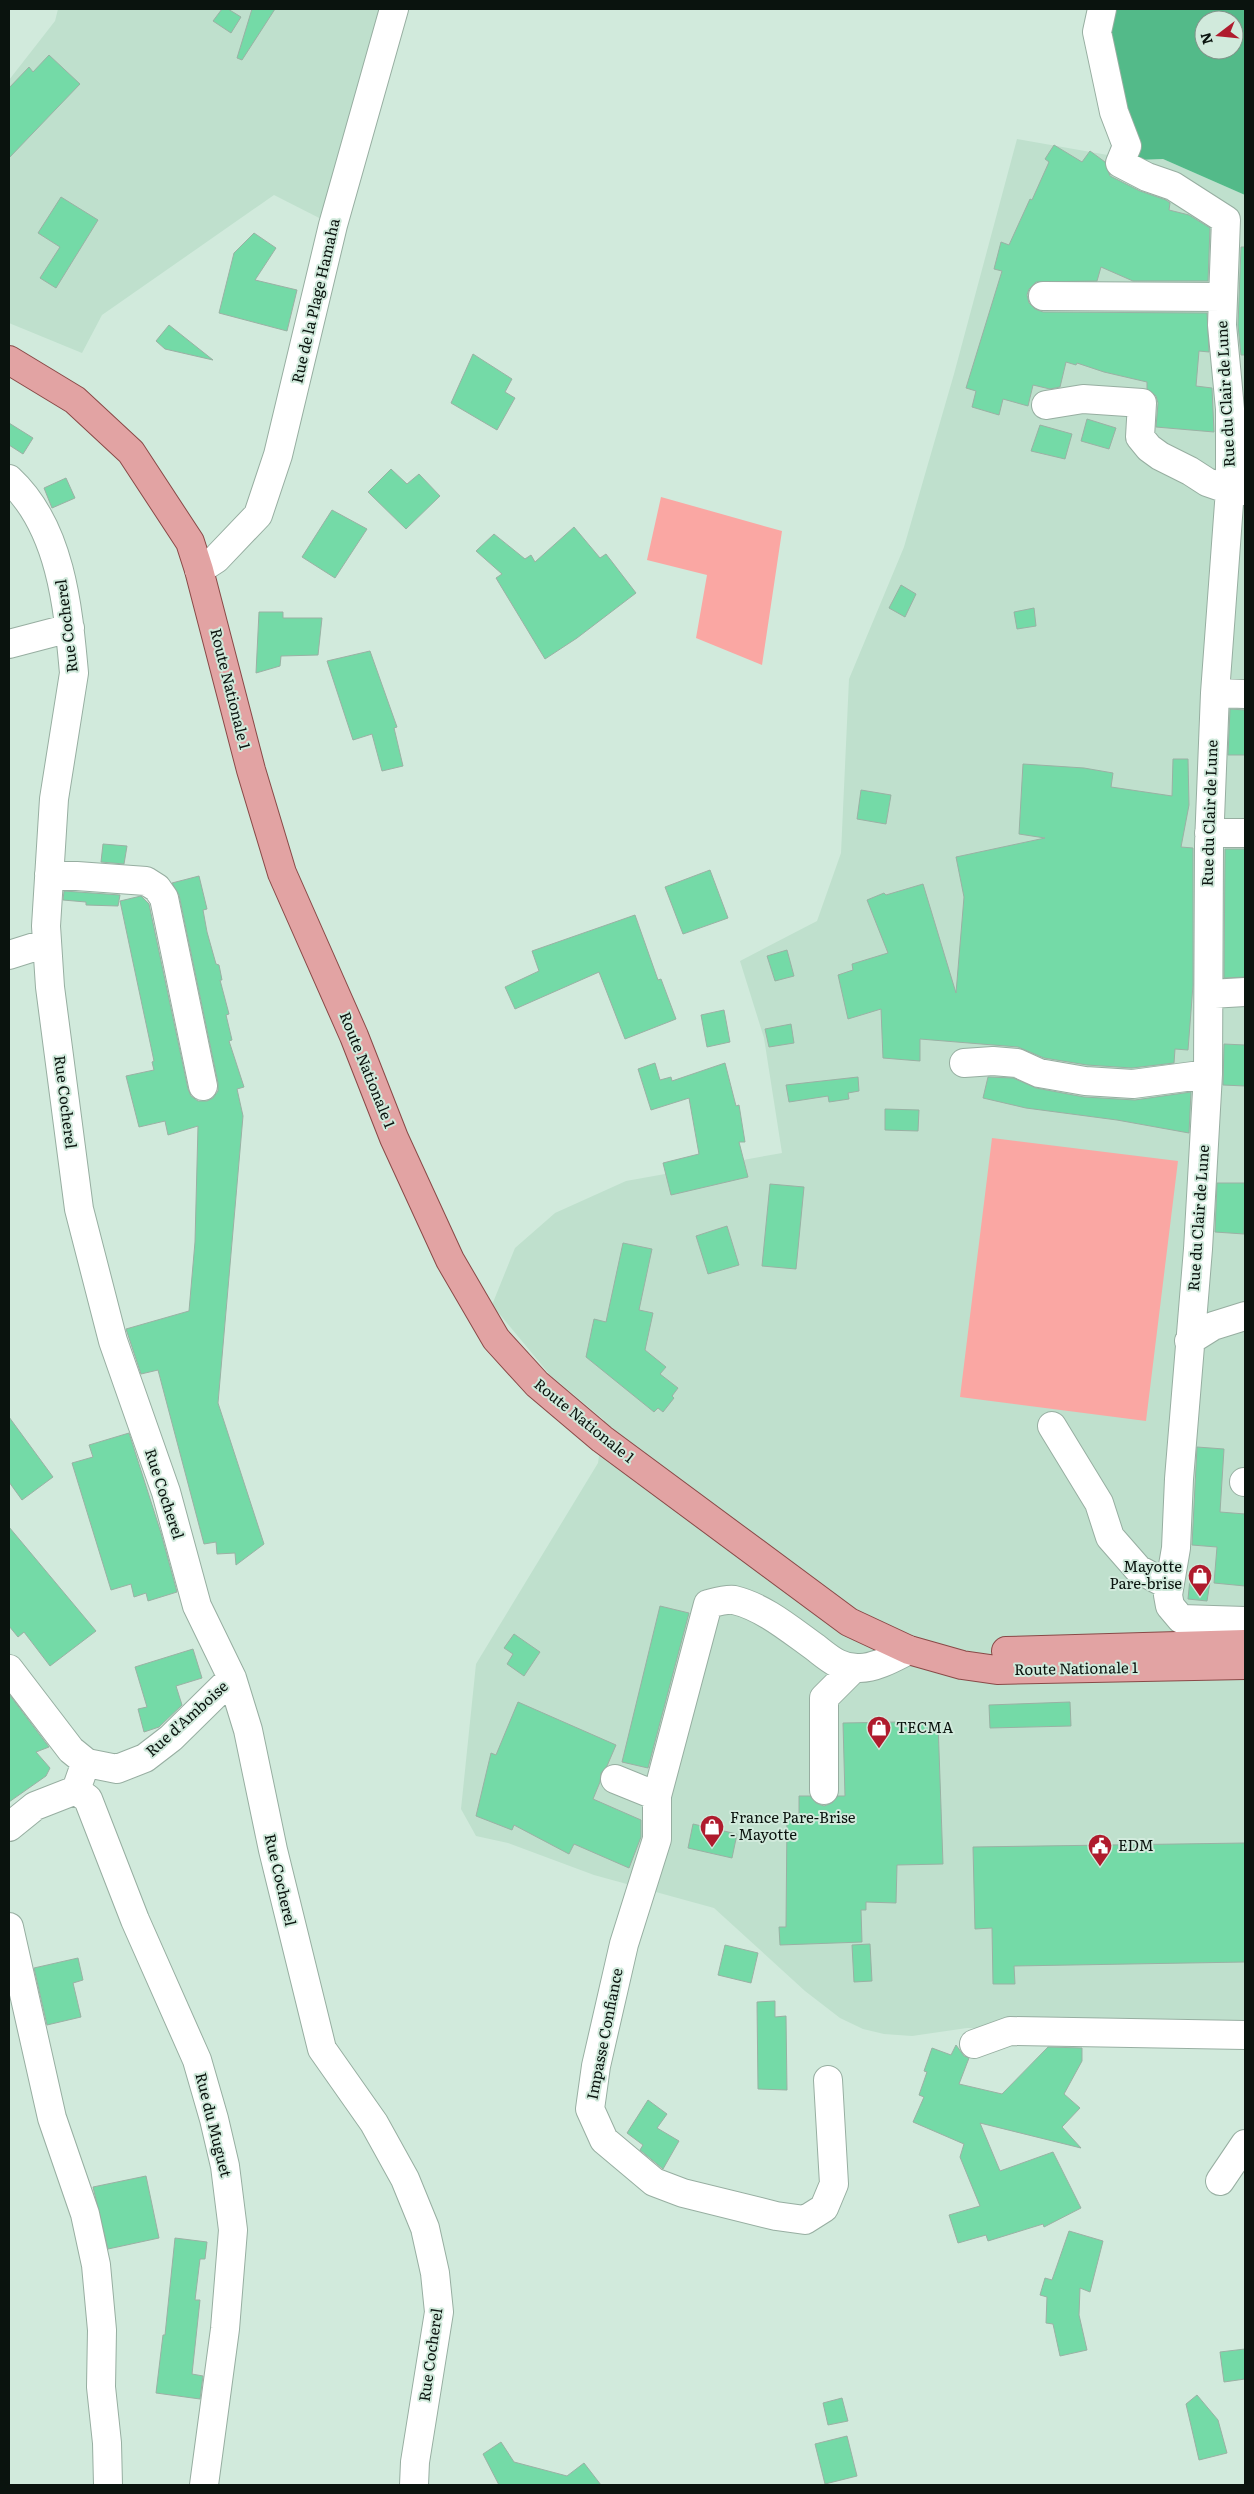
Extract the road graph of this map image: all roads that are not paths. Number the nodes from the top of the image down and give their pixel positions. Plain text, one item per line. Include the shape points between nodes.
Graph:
1 (394, 9) edge
2 (1100, 20) edge
3 (1043, 296) dead end
4 (1223, 296) junction
5 (9, 360) edge
6 (1046, 406) dead end
7 (1238, 409) edge
8 (9, 478) edge
9 (1237, 490) edge
10 (199, 570) junction
11 (70, 628) junction
12 (9, 644) edge
13 (1215, 692) junction
14 (1245, 694) edge
15 (1209, 833) junction
16 (1245, 833) edge
17 (49, 874) junction
18 (47, 943) junction
19 (9, 955) edge
20 (1245, 992) edge
21 (1210, 994) junction
22 (964, 1063) dead end
23 (1208, 1074) junction
24 (203, 1086) dead end
25 (1245, 1316) edge
26 (1189, 1341) junction
27 (1052, 1426) dead end
28 (1168, 1585) junction
29 (1245, 1621) edge
30 (1245, 1644) edge
31 (910, 1650) junction
32 (1245, 1665) edge
33 (854, 1668) junction
34 (9, 1669) edge
35 (232, 1678) junction
36 (86, 1762) junction
37 (616, 1779) dead end
38 (76, 1790) junction
39 (824, 1790) dead end
40 (657, 1796) junction
41 (9, 1828) edge
42 (9, 1927) edge
43 (1245, 2035) edge
44 (974, 2044) dead end
45 (828, 2080) dead end
46 (1245, 2144) edge
47 (1220, 2181) dead end
48 (108, 2485) edge
49 (204, 2485) edge
50 (414, 2485) edge

1 - 10 street, Rue de la Plage Hamaha via 333,225 278,456 258,515 216,559
2 - 4 street, Rue du Clair de Lune via 1114,112 1127,146 1120,163 1173,186 1226,220
3 - 4 street
4 - 7 street, Rue du Clair de Lune via 1222,325
5 - 10 main road, Route Nationale 1 via 76,400 131,452 190,542
6 - 9 street via 1083,399 1142,403 1140,437 1149,448 1207,482
7 - 9 street, Rue du Clair de Lune
8 - 11 street, Rue Cocherel via 46,534 62,576
9 - 13 street, Rue du Clair de Lune
10 - 31 main road, Route Nationale 1 via 251,770 282,873 354,1036 394,1138 450,1260 496,1339 536,1384 602,1439 849,1622
11 - 12 street
11 - 17 street, Rue Cocherel via 74,674 54,799
13 - 14 street
13 - 15 street, Rue du Clair de Lune
15 - 16 street
15 - 21 street, Rue du Clair de Lune via 1207,926
17 - 18 street, Rue Cocherel
17 - 24 street via 146,881 157,888 164,898
18 - 19 street
18 - 35 street, Rue Cocherel via 79,1209 113,1341 166,1492 197,1606
20 - 21 street
21 - 23 street, Rue du Clair de Lune
22 - 23 street via 1017,1063 1039,1073 1085,1081 1133,1084
23 - 26 street, Rue du Clair de Lune
25 - 26 street via 1213,1326
26 - 28 street, Rue du Clair de Lune via 1176,1548
27 - 28 street via 1099,1503 1110,1537 1138,1569
28 - 29 street, Rue du Clair de Lune via 1170,1606 1182,1619
30 - 31 main road, Route Nationale 1 via 1013,1651
31 - 32 main road, Route Nationale 1 via 962,1665 997,1670
31 - 33 street via 887,1661
33 - 39 street via 824,1698
33 - 40 street, Impasse Confiance via 835,1662 783,1624 751,1606 733,1600 708,1604
34 - 36 street, Rue d'Amboise via 70,1750
35 - 36 street, Rue d'Amboise via 171,1738 145,1758 117,1769
35 - 50 street, Rue Cocherel via 248,1730 273,1850 322,2049 374,2123 405,2180 425,2228 439,2312
36 - 38 street
37 - 40 street
38 - 41 street via 35,1806
38 - 49 street, Rue du Muguet via 88,1800 135,1920 197,2060 225,2166 233,2230 225,2329
40 - 45 street, Impasse Confiance via 657,1839 624,1944 596,2066 590,2109 604,2140 654,2182 668,2188 776,2216 805,2220 824,2208 834,2184
42 - 48 street via 52,2118 85,2214 96,2265
43 - 44 street via 1010,2031
46 - 47 street

